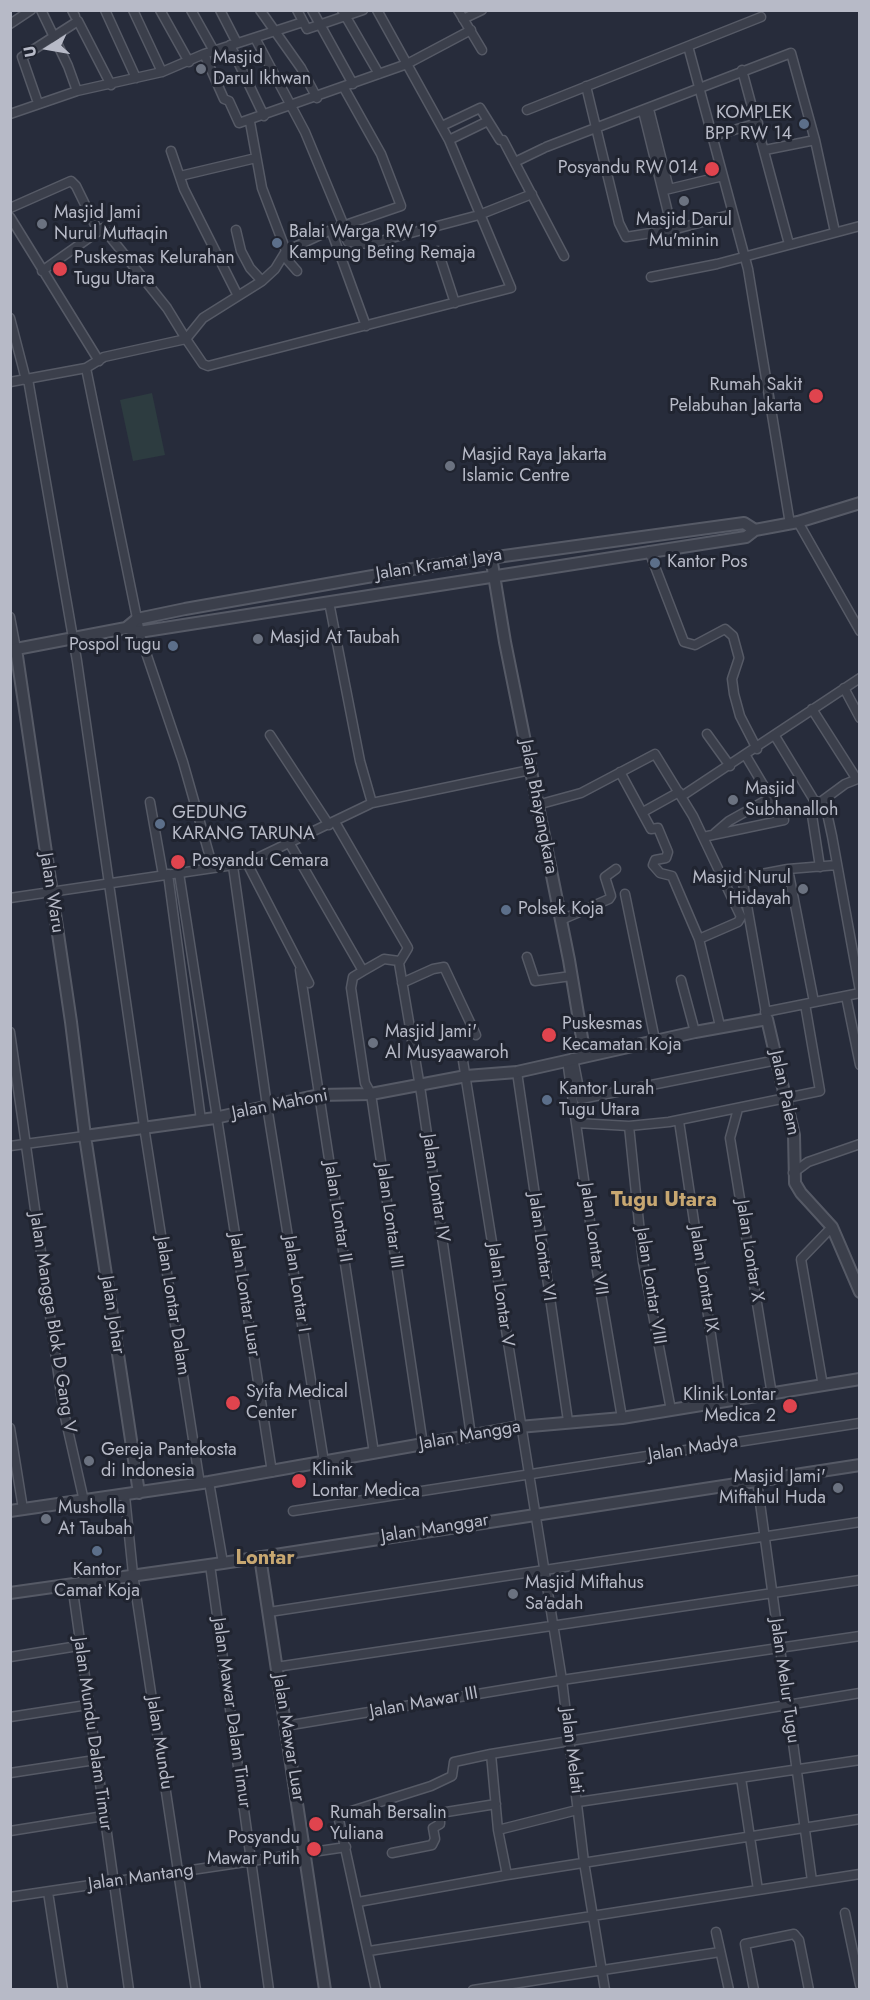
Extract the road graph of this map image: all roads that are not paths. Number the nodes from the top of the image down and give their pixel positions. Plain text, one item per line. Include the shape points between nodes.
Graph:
1 (31, 10) edge
2 (41, 10) edge
3 (105, 10) edge
4 (133, 10) edge
5 (160, 10) edge
6 (191, 10) edge
7 (220, 10) edge
8 (260, 10) edge
9 (297, 10) edge
10 (312, 10) edge
11 (363, 10) edge
12 (377, 10) edge
13 (458, 10) edge
14 (482, 10) edge
15 (344, 14) edge
16 (75, 16) edge
17 (761, 17) dead end
18 (463, 19) junction
19 (303, 22) junction
20 (10, 24) edge
21 (319, 24) junction
22 (471, 30) junction
23 (274, 31) junction
24 (54, 36) junction
25 (255, 38) junction
26 (234, 44) junction
27 (688, 46) junction
28 (482, 50) dead end
29 (214, 51) junction
30 (204, 54) junction
31 (189, 62) junction
32 (407, 64) junction
33 (742, 70) junction
34 (162, 72) junction
35 (379, 74) junction
36 (136, 78) junction
37 (353, 84) junction
38 (111, 85) junction
39 (586, 86) junction
40 (344, 88) junction
41 (700, 88) junction
42 (77, 91) junction
43 (317, 98) junction
44 (38, 103) junction
45 (291, 105) junction
46 (526, 110) dead end
47 (646, 110) junction
48 (12, 111) edge
49 (264, 116) junction
50 (488, 121) junction
51 (250, 122) junction
52 (758, 123) junction
53 (442, 126) junction
54 (598, 127) junction
55 (713, 136) junction
56 (449, 140) junction
57 (814, 140) junction
58 (171, 150) dead end
59 (765, 150) junction
60 (256, 158) junction
61 (515, 162) junction
62 (180, 176) junction
63 (723, 176) junction
64 (665, 190) junction
65 (532, 194) junction
66 (10, 208) edge
67 (733, 214) junction
68 (479, 215) junction
69 (10, 217) edge
70 (342, 226) junction
71 (860, 226) edge
72 (672, 229) junction
73 (236, 230) dead end
74 (331, 230) junction
75 (98, 231) junction
76 (835, 232) junction
77 (789, 244) junction
78 (438, 251) dead end
79 (285, 253) junction
80 (564, 256) dead end
81 (745, 256) junction
82 (42, 271) junction
83 (297, 271) dead end
84 (651, 277) dead end
85 (262, 281) junction
86 (238, 296) junction
87 (455, 303) junction
88 (10, 318) edge
89 (366, 326) junction
90 (186, 339) junction
91 (99, 361) junction
92 (86, 368) junction
93 (27, 380) junction
94 (10, 382) edge
95 (860, 503) edge
96 (794, 523) junction
97 (755, 530) junction
98 (649, 551) junction
99 (492, 556) junction
100 (494, 576) junction
101 (329, 602) junction
102 (10, 617) edge
103 (136, 619) junction
104 (126, 628) junction
105 (860, 631) edge
106 (139, 632) junction
107 (73, 639) junction
108 (13, 649) edge
109 (860, 678) edge
110 (844, 688) junction
111 (812, 709) junction
112 (860, 718) edge
113 (706, 734) dead end
114 (270, 735) dead end
115 (775, 736) junction
116 (757, 749) junction
117 (746, 756) junction
118 (730, 766) junction
119 (530, 771) junction
120 (620, 772) junction
121 (858, 778) edge
122 (681, 794) junction
123 (770, 798) junction
124 (150, 802) dead end
125 (372, 803) junction
126 (819, 803) junction
127 (537, 805) junction
128 (643, 812) junction
129 (332, 823) junction
130 (715, 833) junction
131 (703, 837) junction
132 (290, 844) junction
133 (247, 863) junction
134 (837, 865) junction
135 (233, 866) junction
136 (820, 867) junction
137 (213, 868) junction
138 (616, 869) dead end
139 (788, 869) junction
140 (179, 873) junction
141 (165, 874) junction
142 (742, 877) junction
143 (725, 881) junction
144 (108, 883) junction
145 (50, 891) junction
146 (624, 894) dead end
147 (10, 898) edge
148 (561, 920) junction
149 (699, 939) junction
150 (527, 957) dead end
151 (399, 961) junction
152 (361, 966) junction
153 (300, 970) junction
154 (571, 976) junction
155 (681, 981) dead end
156 (309, 983) dead end
157 (402, 983) junction
158 (860, 992) edge
159 (846, 996) junction
160 (810, 1003) junction
161 (766, 1015) junction
162 (720, 1026) junction
163 (10, 1032) edge
164 (695, 1032) junction
165 (476, 1035) dead end
166 (655, 1040) junction
167 (585, 1056) junction
168 (570, 1059) junction
169 (777, 1060) junction
170 (462, 1061) dead end
171 (860, 1065) edge
172 (517, 1072) junction
173 (466, 1076) junction
174 (419, 1085) junction
175 (371, 1094) junction
176 (319, 1095) junction
177 (786, 1097) junction
178 (267, 1106) junction
179 (738, 1108) junction
180 (215, 1118) junction
181 (201, 1120) junction
182 (679, 1121) junction
183 (577, 1123) junction
184 (629, 1126) junction
185 (144, 1128) junction
186 (85, 1136) junction
187 (27, 1144) junction
188 (860, 1144) edge
189 (10, 1146) edge
190 (793, 1173) junction
191 (832, 1227) junction
192 (860, 1292) edge
193 (860, 1379) edge
194 (823, 1386) junction
195 (772, 1395) junction
196 (721, 1402) junction
197 (671, 1410) junction
198 (621, 1418) junction
199 (567, 1421) junction
200 (860, 1423) edge
201 (519, 1427) junction
202 (10, 1428) edge
203 (471, 1436) junction
204 (423, 1445) junction
205 (374, 1453) junction
206 (324, 1462) junction
207 (860, 1465) edge
208 (272, 1472) junction
209 (527, 1474) junction
210 (757, 1481) junction
211 (205, 1483) junction
212 (139, 1493) junction
213 (125, 1496) junction
214 (84, 1502) junction
215 (23, 1509) junction
216 (10, 1511) edge
217 (293, 1511) dead end
218 (534, 1513) junction
219 (860, 1522) edge
220 (764, 1536) junction
221 (260, 1557) junction
222 (223, 1563) junction
223 (210, 1565) junction
224 (542, 1570) junction
225 (133, 1574) junction
226 (860, 1580) edge
227 (72, 1584) junction
228 (10, 1593) edge
229 (770, 1593) junction
230 (269, 1612) junction
231 (552, 1627) junction
232 (860, 1636) edge
233 (78, 1646) junction
234 (780, 1648) junction
235 (10, 1656) edge
236 (276, 1667) junction
237 (562, 1680) junction
238 (860, 1693) edge
239 (788, 1704) junction
240 (87, 1705) junction
241 (10, 1717) edge
242 (285, 1726) junction
243 (570, 1740) junction
244 (491, 1754) junction
245 (95, 1760) junction
246 (860, 1760) edge
247 (796, 1769) junction
248 (10, 1773) edge
249 (741, 1778) junction
250 (496, 1804) junction
251 (578, 1806) junction
252 (104, 1816) junction
253 (860, 1819) edge
254 (804, 1827) junction
255 (498, 1830) junction
256 (10, 1831) edge
257 (750, 1836) junction
258 (346, 1847) junction
259 (307, 1853) junction
260 (392, 1853) dead end
261 (251, 1862) junction
262 (584, 1862) junction
263 (179, 1873) junction
264 (860, 1874) edge
265 (507, 1875) junction
266 (812, 1881) junction
267 (113, 1882) junction
268 (758, 1890) junction
269 (48, 1892) junction
270 (10, 1898) edge
271 (358, 1902) junction
272 (845, 1913) dead end
273 (592, 1916) junction
274 (716, 1932) dead end
275 (369, 1951) junction
276 (720, 1952) junction
277 (601, 1969) junction
278 (860, 1985) edge
279 (63, 1989) edge
280 (129, 1989) edge
281 (196, 1989) edge
282 (269, 1989) edge
283 (326, 1989) edge
284 (376, 1989) edge
285 (473, 1989) edge
286 (605, 1989) edge
287 (729, 1989) edge
288 (754, 1989) edge
289 (809, 1989) edge

1 - 20 street
2 - 24 street
3 - 36 street
4 - 34 street
5 - 31 street
6 - 29 street
7 - 26 street
8 - 23 street
9 - 19 street
10 - 21 street
11 - 15 street
12 - 32 street
13 - 18 street
14 - 18 street
15 - 21 street
15 - 35 street
16 - 24 street
16 - 38 street
17 - 27 street
18 - 22 street
19 - 21 street via 307,29
19 - 23 street
21 - 37 street
22 - 28 street
22 - 32 street
23 - 25 street
23 - 43 street
24 - 42 street
24 - 44 street via 22,57
25 - 26 street
25 - 45 street
26 - 29 street
26 - 49 street
27 - 39 street
27 - 41 street
29 - 30 street
30 - 31 street
30 - 51 street via 237,123
31 - 34 street
32 - 35 street
32 - 53 street
33 - 41 street
33 - 52 street
33 - 57 street via 791,53
34 - 36 street
35 - 37 street
36 - 38 street
37 - 40 street
38 - 42 street
39 - 46 street
39 - 54 street
40 - 43 street
40 - 70 street via 381,154 400,206
41 - 47 street
41 - 55 street
42 - 44 street
43 - 45 street
44 - 48 street
45 - 49 street
45 - 70 street
47 - 54 street
47 - 64 street
49 - 51 street
50 - 53 street via 478,107
50 - 56 street
50 - 61 street
51 - 60 street
52 - 55 street
52 - 59 street
53 - 56 street
54 - 61 street
54 - 72 street via 624,235 629,238
55 - 63 street
56 - 68 street
57 - 59 street
57 - 76 street
58 - 62 street
59 - 77 street
60 - 62 street
60 - 79 street via 264,196
61 - 65 street
62 - 86 street
63 - 64 street
63 - 67 street
64 - 72 street
65 - 68 street
65 - 80 street
66 - 75 street via 71,181
67 - 72 street
67 - 81 street
68 - 70 street via 369,244 348,242
68 - 87 street via 512,286
69 - 82 street
70 - 74 street
71 - 76 street
73 - 85 street via 246,259
74 - 79 street
74 - 89 street
75 - 82 street
75 - 90 street via 103,228 108,232
76 - 77 street
77 - 81 street
78 - 87 street
79 - 83 street
79 - 85 street
81 - 84 street
81 - 96 street
82 - 91 street
85 - 86 street
86 - 90 street via 203,318
87 - 89 street
88 - 93 street, Jalan Lontar Dalam
89 - 90 street via 208,366
90 - 91 street
91 - 92 street
92 - 93 street
92 - 103 street
93 - 94 street
93 - 107 street, Jalan Lontar Dalam
95 - 96 street, Jalan Kramat Jaya
96 - 97 street, Jalan Kramat Jaya
96 - 105 street
97 - 98 street, Jalan Kramat Jaya via 746,537
97 - 99 street, Jalan Kramat Jaya via 744,524
98 - 100 street, Jalan Kramat Jaya
98 - 116 street via 684,642 695,645 725,629 733,636 739,658 732,679 734,694
99 - 100 street, Jalan Bhayangkara
99 - 103 street, Jalan Kramat Jaya
100 - 101 street, Jalan Kramat Jaya
100 - 119 street, Jalan Bhayangkara
101 - 106 street, Jalan Kramat Jaya
101 - 125 street
102 - 108 street
103 - 104 street
103 - 106 street
104 - 106 street, Jalan Kramat Jaya
104 - 107 street, Jalan Kramat Jaya
106 - 137 street via 183,762
107 - 108 street, Jalan Kramat Jaya
107 - 144 street, Jalan Lontar Dalam
108 - 145 street, Jalan Waru
109 - 110 street
110 - 111 street
110 - 112 street
111 - 115 street
111 - 121 street
113 - 118 street
114 - 129 street
115 - 116 street
115 - 126 street
116 - 117 street
117 - 118 street
117 - 123 street
118 - 122 street
119 - 125 street
119 - 127 street, Jalan Bhayangkara
120 - 122 street via 653,754
120 - 127 street via 580,793
120 - 128 street
121 - 126 street
122 - 128 street
122 - 131 street
123 - 130 street
123 - 130 street via 784,820
124 - 141 street
125 - 129 street
126 - 134 street via 827,813
126 - 136 street via 811,809
127 - 148 street, Jalan Bhayangkara
128 - 149 street via 651,829 658,828 668,852 666,858 655,860 653,865 660,873 669,873
129 - 132 street
129 - 151 street via 406,945 407,951
130 - 131 street
131 - 143 street
132 - 133 street
132 - 152 street
133 - 135 street
133 - 153 street
134 - 136 street
134 - 158 street
135 - 137 street
135 - 178 street, Jalan Lontar I
136 - 139 street
137 - 140 street
138 - 148 street via 605,877 609,899
139 - 142 street
139 - 160 street
140 - 141 street
140 - 180 street, Jalan Lontar Luar
141 - 144 street
141 - 181 street
142 - 143 street
142 - 161 street
143 - 149 street via 741,917 738,922
144 - 145 street
144 - 185 street, Jalan Lontar Dalam
145 - 147 street
145 - 186 street, Jalan Waru
146 - 166 street
148 - 154 street, Jalan Bhayangkara
149 - 162 street
150 - 154 street via 536,981
151 - 152 street via 384,959
151 - 157 street, Jalan Lontar IV
152 - 175 street, Jalan Lontar III via 351,988 365,1083
153 - 156 street
153 - 176 street, Jalan Lontar II
154 - 167 street, Jalan Bhayangkara
155 - 164 street
157 - 165 street via 444,967
157 - 174 street, Jalan Lontar IV
158 - 159 street
159 - 160 street
159 - 171 street
160 - 161 street
160 - 177 street via 820,1091
161 - 162 street, Jalan Mahoni
161 - 169 street, Jalan Palem
162 - 164 street, Jalan Mahoni
163 - 187 street, Jalan Mangga Blok D Gang V
164 - 166 street, Jalan Mahoni
166 - 167 street, Jalan Mahoni
167 - 168 street, Jalan Mahoni
168 - 169 street via 581,1099
168 - 172 street, Jalan Mahoni
168 - 183 street, Jalan Lontar VII
169 - 177 street, Jalan Palem
170 - 173 street, Jalan Lontar V
172 - 173 street, Jalan Mahoni
172 - 199 street, Jalan Lontar VI
173 - 174 street, Jalan Mahoni
173 - 201 street, Jalan Lontar V
174 - 175 street, Jalan Mahoni
174 - 203 street, Jalan Lontar IV
175 - 176 street, Jalan Mahoni
175 - 204 street, Jalan Lontar III
176 - 178 street, Jalan Mahoni
176 - 205 street, Jalan Lontar II
177 - 179 street
177 - 190 street, Jalan Palem via 794,1135
178 - 180 street, Jalan Mahoni
178 - 206 street, Jalan Lontar I
179 - 182 street
179 - 195 street, Jalan Lontar X via 730,1138
180 - 181 street, Jalan Mahoni
180 - 208 street, Jalan Lontar Luar
181 - 185 street, Jalan Mahoni
182 - 184 street
182 - 196 street, Jalan Lontar IX
183 - 184 street
183 - 198 street, Jalan Lontar VII
184 - 197 street, Jalan Lontar VIII via 643,1262
185 - 186 street, Jalan Mahoni
185 - 211 street, Jalan Lontar Dalam
186 - 187 street, Jalan Mahoni
186 - 212 street, Jalan Johar
187 - 189 street, Jalan Mahoni
187 - 214 street, Jalan Mangga Blok D Gang V via 63,1408
188 - 190 street via 808,1162
190 - 191 street, Jalan Palem via 801,1193
191 - 192 street, Jalan Palem
191 - 194 street via 801,1259
193 - 194 street, Jalan Mangga
194 - 195 street, Jalan Mangga
195 - 196 street, Jalan Mangga
196 - 197 street, Jalan Mangga
197 - 198 street, Jalan Mangga
198 - 199 street, Jalan Mangga
199 - 201 street, Jalan Mangga
200 - 209 street, Jalan Madya
201 - 203 street, Jalan Mangga
201 - 209 street, Jalan Lontar V
202 - 215 street
203 - 204 street, Jalan Mangga
204 - 205 street, Jalan Mangga
205 - 206 street, Jalan Mangga
206 - 208 street, Jalan Mangga
207 - 210 street, Jalan Manggar
208 - 211 street, Jalan Mangga
209 - 217 street, Jalan Madya
209 - 218 street, Jalan Lontar V
210 - 218 street, Jalan Manggar
210 - 220 street, Jalan Melur Tugu
211 - 212 street, Jalan Mangga
211 - 222 street, Jalan Lontar Dalam
212 - 213 street, Jalan Mangga
213 - 214 street, Jalan Mangga
213 - 225 street, Jalan Mundu
214 - 215 street, Jalan Mangga
215 - 216 street, Jalan Mangga
218 - 221 street, Jalan Manggar
218 - 224 street, Jalan Melati
219 - 220 street
220 - 224 street
220 - 229 street, Jalan Melur Tugu
221 - 222 street, Jalan Manggar
221 - 230 street, Jalan Mawar Luar
222 - 223 street, Jalan Manggar
223 - 225 street, Jalan Manggar
223 - 261 street, Jalan Mawar Dalam Timur
224 - 230 street
224 - 231 street, Jalan Melati
225 - 227 street, Jalan Manggar
225 - 263 street, Jalan Mundu
226 - 229 street
227 - 228 street, Jalan Manggar
227 - 233 street, Jalan Mundu Dalam Timur
229 - 231 street
229 - 234 street, Jalan Melur Tugu
230 - 236 street, Jalan Mawar Luar
231 - 236 street
231 - 237 street, Jalan Melati
232 - 234 street, Jalan Mawar III
233 - 235 street
233 - 240 street, Jalan Mundu Dalam Timur
234 - 237 street, Jalan Mawar III
234 - 239 street, Jalan Melur Tugu
236 - 242 street, Jalan Mawar Luar
237 - 242 street, Jalan Mawar III
237 - 243 street, Jalan Melati
238 - 239 street
239 - 243 street
239 - 247 street, Jalan Melur Tugu
240 - 241 street
240 - 245 street, Jalan Mundu Dalam Timur
242 - 259 street, Jalan Mawar Luar
243 - 244 street
243 - 251 street, Jalan Melati
244 - 250 street
244 - 258 street via 454,1762 453,1776 431,1786 340,1816
245 - 248 street
245 - 252 street, Jalan Mundu Dalam Timur
246 - 247 street
247 - 249 street
247 - 254 street, Jalan Melur Tugu
249 - 251 street
249 - 257 street
250 - 255 street
250 - 260 street via 440,1812 440,1824 433,1828 432,1845
251 - 255 street
251 - 262 street, Jalan Melati
252 - 256 street
252 - 267 street, Jalan Mundu Dalam Timur
253 - 254 street
254 - 257 street
254 - 266 street, Jalan Melur Tugu
255 - 265 street
257 - 262 street
257 - 268 street
258 - 259 street, Jalan Mantang
258 - 271 street
259 - 261 street, Jalan Mantang
259 - 283 street, Jalan Mawar Luar
261 - 263 street, Jalan Mantang
261 - 282 street, Jalan Mawar Dalam Timur
262 - 265 street
262 - 273 street, Jalan Melati
263 - 267 street, Jalan Mantang
263 - 281 street, Jalan Mundu
264 - 266 street
265 - 271 street
266 - 268 street
267 - 269 street, Jalan Mantang
267 - 280 street, Jalan Mundu Dalam Timur
268 - 273 street
269 - 270 street, Jalan Mantang
269 - 279 street
271 - 275 street
272 - 278 street
273 - 275 street
273 - 277 street, Jalan Melati
274 - 276 street
275 - 284 street
276 - 277 street
276 - 287 street
277 - 285 street
277 - 286 street, Jalan Melati
288 - 289 street via 745,1944 798,1935

